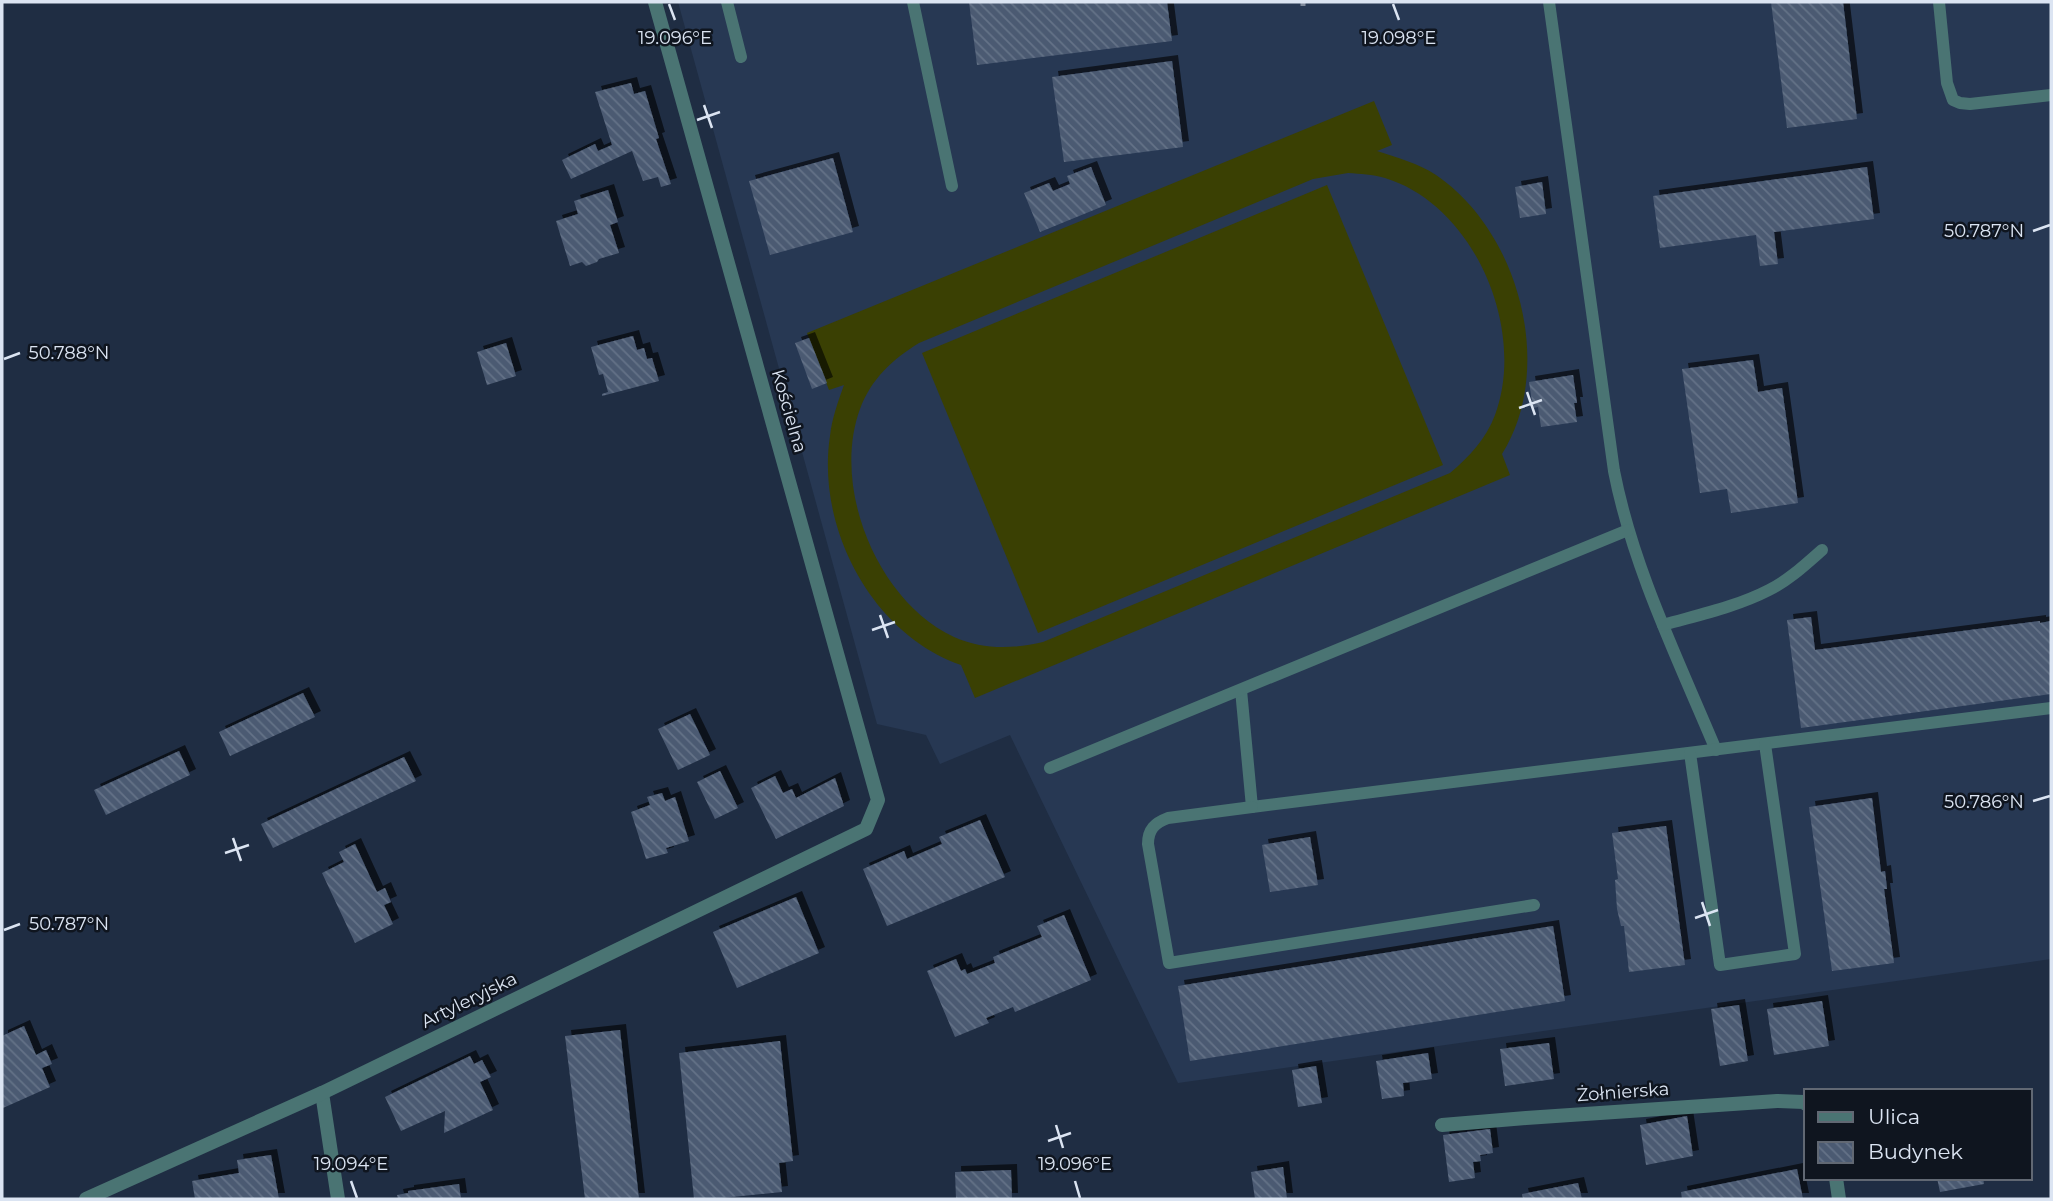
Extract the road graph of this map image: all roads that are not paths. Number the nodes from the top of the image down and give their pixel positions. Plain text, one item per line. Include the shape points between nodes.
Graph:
1 (655, 2) edge
2 (727, 2) edge
3 (913, 2) edge
4 (1549, 2) edge
5 (1939, 2) edge
6 (741, 57) dead end
7 (2051, 95) edge
8 (952, 186) dead end
9 (1628, 530) junction
10 (1822, 550) dead end
11 (1663, 625) junction
12 (1241, 690) junction
13 (2051, 708) edge
14 (1765, 744) junction
15 (1716, 750) junction
16 (1690, 753) junction
17 (1050, 768) dead end
18 (1252, 807) junction
19 (866, 829) joint
20 (1534, 905) dead end
21 (322, 1093) junction
22 (1804, 1102) edge
23 (1442, 1125) dead end
24 (1836, 1180) edge
25 (86, 1199) edge
26 (338, 1199) edge
27 (1839, 1199) edge

1 - 19 street, Kościelna via 878,800
2 - 6 lane
3 - 8 lane
4 - 9 lane via 1614,471
5 - 7 lane via 1947,83 1953,100 1970,104
9 - 11 lane
9 - 12 lane
10 - 11 lane via 1769,591
11 - 15 lane
12 - 17 lane
12 - 18 lane
13 - 14 lane
14 - 15 lane
14 - 16 lane via 1795,954 1720,965
15 - 16 lane
16 - 18 lane
18 - 20 lane via 1168,818 1152,827 1147,844 1169,963
19 - 21 street, Artyleryjska
21 - 25 street, Artyleryjska
21 - 26 street
22 - 23 street, Żołnierska
24 - 27 street

